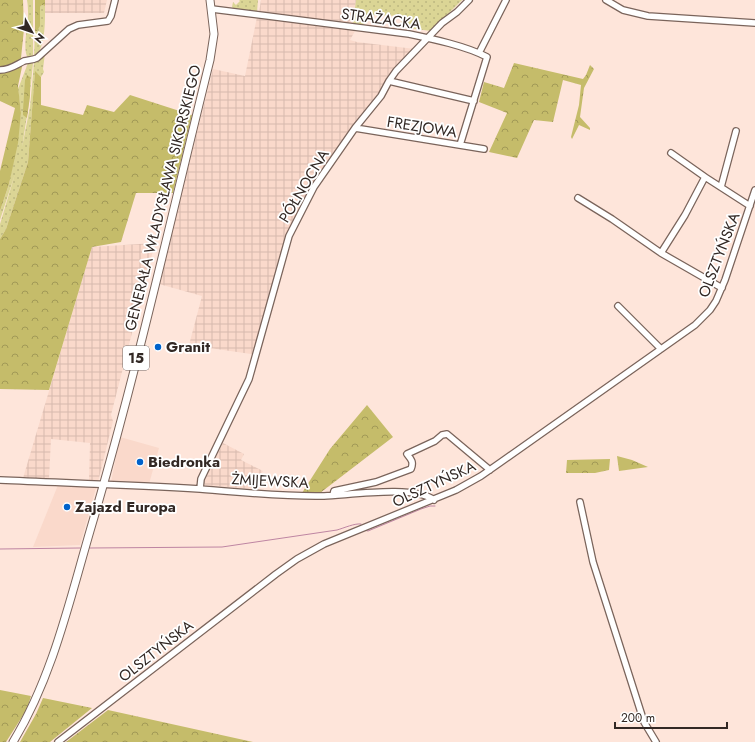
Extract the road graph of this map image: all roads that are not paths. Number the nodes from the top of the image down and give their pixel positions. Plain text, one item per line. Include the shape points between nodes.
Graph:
1 (115, 0) edge
2 (210, 0) edge
3 (469, 0) edge
4 (506, 0) edge
5 (606, 0) edge
6 (212, 10) junction
7 (755, 23) edge
8 (427, 38) junction
9 (479, 53) junction
10 (0, 70) edge
11 (389, 81) junction
12 (474, 100) junction
13 (355, 128) junction
14 (736, 131) dead end
15 (460, 145) junction
16 (484, 149) dead end
17 (671, 153) dead end
18 (705, 177) junction
19 (721, 187) junction
20 (755, 190) edge
21 (578, 198) dead end
22 (750, 206) junction
23 (661, 253) junction
24 (722, 288) junction
25 (618, 306) dead end
26 (661, 349) junction
27 (490, 470) junction
28 (0, 480) edge
29 (104, 484) junction
30 (200, 489) junction
31 (333, 495) junction
32 (434, 500) junction
33 (580, 502) dead end
34 (13, 742) edge
35 (58, 742) edge
36 (656, 742) edge

1 - 10 street via 108,20 69,29 33,60 26,60 7,70
2 - 6 main road, GENERAŁA WŁADYSŁAWA SIKORSKIEGO / 15
3 - 8 street, PÓŁNOCNA
4 - 9 street
5 - 7 street via 623,10 648,16
6 - 8 street, STRAŻACKA
6 - 29 main road, GENERAŁA WŁADYSŁAWA SIKORSKIEGO / 15 via 214,34 210,60
8 - 9 street, STRAŻACKA
8 - 11 street, PÓŁNOCNA
9 - 12 street, STRAŻACKA via 487,57
11 - 12 street
11 - 13 street, PÓŁNOCNA via 381,96
12 - 15 street
13 - 15 street, FREZJOWA
13 - 30 street, PÓŁNOCNA via 317,183 289,236 249,379 201,479
14 - 19 street
15 - 16 street, FREZJOWA
17 - 18 street
18 - 19 street
18 - 23 street
19 - 22 street
20 - 22 street, OLSZTYŃSKA
21 - 23 street
22 - 24 street, OLSZTYŃSKA
23 - 24 street
24 - 26 street, OLSZTYŃSKA via 716,301 702,319
25 - 26 street
26 - 27 street, OLSZTYŃSKA
27 - 31 street via 447,434 407,454 412,461 411,469 376,482 334,490
27 - 32 street, OLSZTYŃSKA
28 - 29 street, ŻMIJEWSKA
29 - 30 street, ŻMIJEWSKA
29 - 34 main road, GENERAŁA WŁADYSŁAWA SIKORSKIEGO / 15 via 50,664 31,711
30 - 31 street, ŻMIJEWSKA via 288,496
31 - 32 street, ŻMIJEWSKA via 405,492 424,495
32 - 35 street, OLSZTYŃSKA via 338,538 297,559
33 - 36 street via 593,562 644,722

